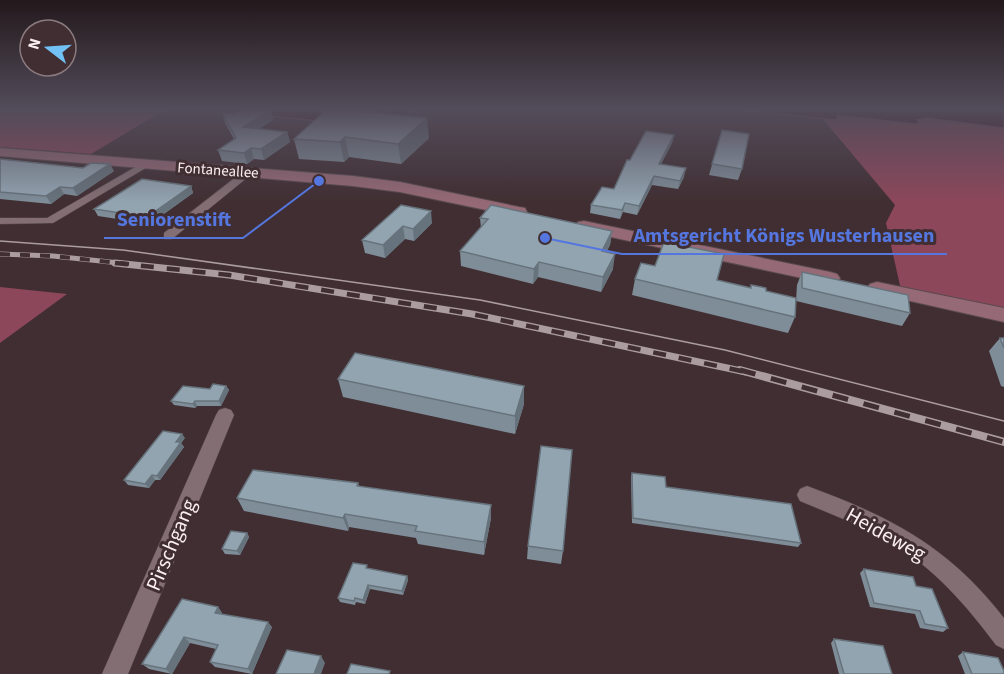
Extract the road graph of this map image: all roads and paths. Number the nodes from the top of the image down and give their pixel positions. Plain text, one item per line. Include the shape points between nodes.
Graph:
1 (0, 152) edge
2 (146, 164) junction
3 (249, 172) junction
4 (532, 215) edge
5 (0, 221) edge
6 (565, 222) edge
7 (168, 236) dead end
8 (1004, 315) edge
9 (225, 415) dead end
10 (807, 495) dead end
11 (1004, 637) edge
12 (115, 674) edge

1 - 2 main road, Fontaneallee
2 - 3 main road, Fontaneallee
2 - 5 street via 49,221
3 - 4 main road, Fontaneallee via 400,188
3 - 7 street
6 - 8 main road
9 - 12 street, Pirschgang
10 - 11 street, Heideweg via 900,537 929,556 985,611

